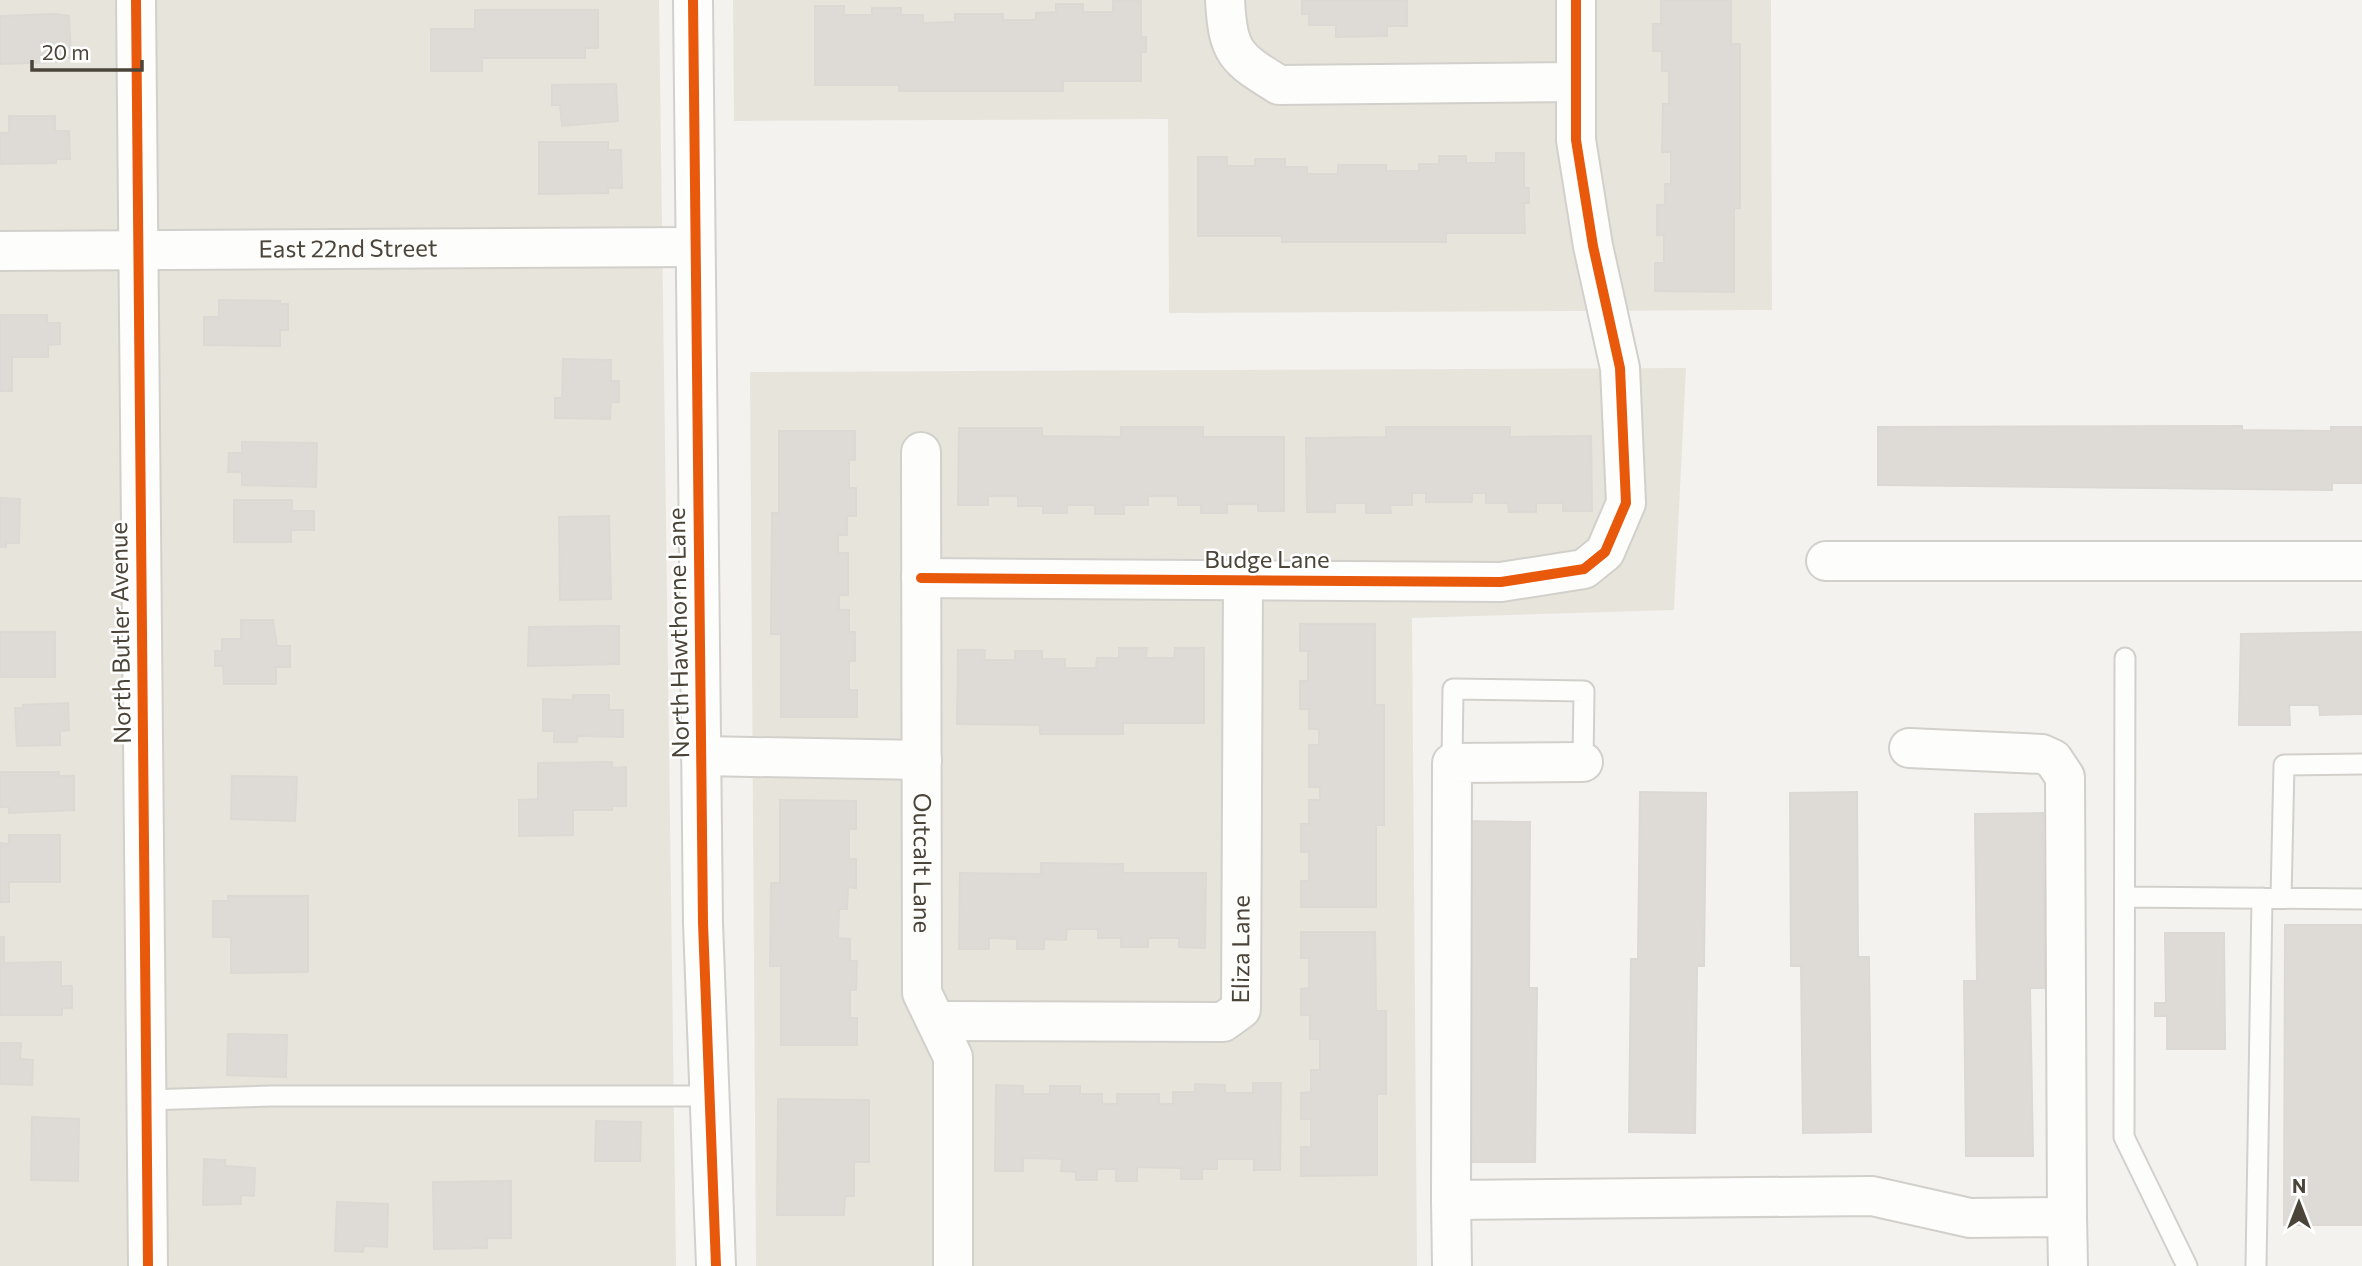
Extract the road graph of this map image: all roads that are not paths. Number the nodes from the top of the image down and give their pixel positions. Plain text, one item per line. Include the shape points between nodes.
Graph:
1 (136, 0) edge
2 (693, 0) edge
3 (1225, 0) edge
4 (1576, 0) edge
5 (1576, 82) junction
6 (695, 247) junction
7 (138, 250) junction
8 (0, 251) edge
9 (921, 452) dead end
10 (1826, 561) dead end
11 (2362, 561) edge
12 (921, 578) junction
13 (1243, 581) junction
14 (2125, 658) dead end
15 (1909, 748) dead end
16 (701, 756) junction
17 (922, 760) junction
18 (1583, 762) joint
19 (1452, 763) junction
20 (2362, 764) edge
21 (2125, 897) junction
22 (2272, 898) junction
23 (2362, 899) edge
24 (936, 1021) junction
25 (710, 1096) junction
26 (146, 1100) junction
27 (1451, 1200) junction
28 (2067, 1217) junction
29 (148, 1266) edge
30 (716, 1266) edge
31 (953, 1266) edge
32 (1452, 1266) edge
33 (2068, 1266) edge
34 (2187, 1266) edge
35 (2256, 1266) edge

1 - 7 street, North Butler Avenue
2 - 6 street, North Hawthorne Lane
3 - 5 street via 1227,38 1245,64 1279,85
4 - 5 street
5 - 13 street, Budge Lane via 1576,140 1620,368 1626,503 1605,552 1584,569 1502,583
6 - 7 street, East 22nd Street
6 - 16 street, North Hawthorne Lane
7 - 8 street, East 22nd Street
7 - 26 street, North Butler Avenue
9 - 12 street, Outcalt Lane
10 - 11 street
12 - 13 street, Budge Lane
12 - 17 street, Outcalt Lane
13 - 24 street, Eliza Lane via 1241,1009 1223,1021
14 - 21 lane
15 - 28 street via 2042,754 2053,759 2064,777
16 - 17 street
16 - 25 street, North Hawthorne Lane
17 - 24 street, Outcalt Lane via 922,993
18 - 19 street
18 - 19 lane via 1584,691 1453,689
19 - 27 street
20 - 22 lane via 2284,765
21 - 22 lane
21 - 34 lane via 2124,1137
22 - 23 lane
22 - 35 lane
24 - 31 street, Outcalt Lane via 953,1057
25 - 26 lane
25 - 30 street, North Hawthorne Lane
26 - 29 street, North Butler Avenue
27 - 28 street via 1872,1196 1970,1218
27 - 32 street
28 - 33 street

